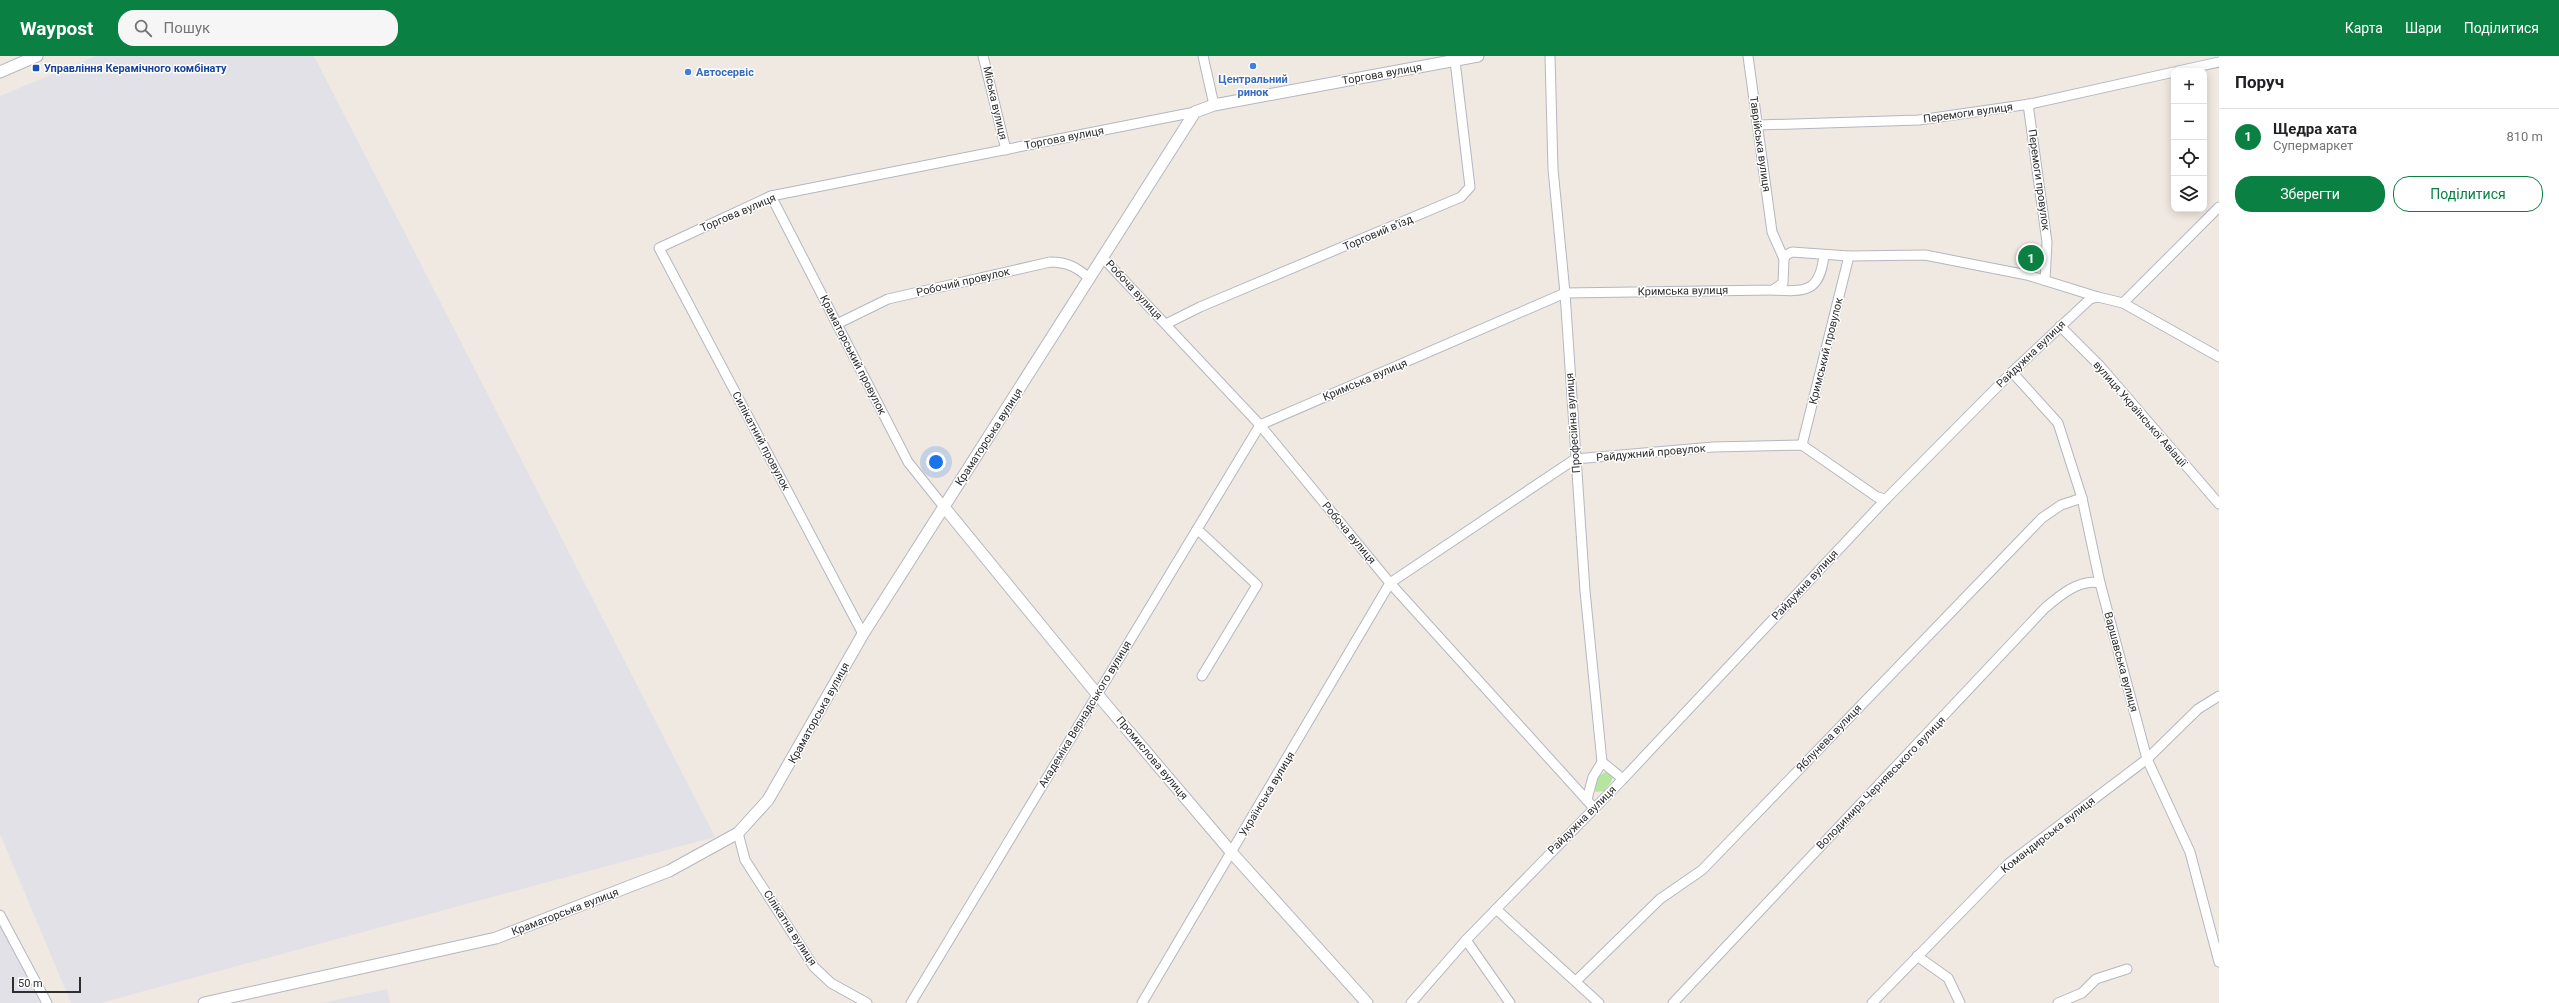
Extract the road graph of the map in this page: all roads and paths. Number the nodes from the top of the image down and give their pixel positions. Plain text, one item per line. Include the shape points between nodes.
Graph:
1 (37, 56) edge
2 (984, 56) edge
3 (1203, 56) edge
4 (1478, 56) edge
5 (1550, 56) edge
6 (1748, 56) edge
7 (1455, 60) junction
8 (2219, 62) edge
9 (2192, 68) edge
10 (0, 72) edge
11 (2171, 73) edge
12 (2028, 104) junction
13 (1214, 105) junction
14 (1195, 112) junction
15 (1758, 125) junction
16 (1006, 150) junction
17 (771, 196) junction
18 (2219, 207) edge
19 (1772, 232) junction
20 (659, 248) joint
21 (1797, 252) junction
22 (1824, 255) junction
23 (1849, 256) junction
24 (1103, 258) junction
25 (1784, 259) junction
26 (1090, 279) junction
27 (2045, 280) junction
28 (1773, 290) junction
29 (1565, 293) junction
30 (2098, 297) junction
31 (2123, 303) junction
32 (837, 324) junction
33 (1166, 324) junction
34 (2060, 326) junction
35 (2219, 357) edge
36 (2012, 372) junction
37 (1260, 425) junction
38 (1802, 445) junction
39 (1575, 460) junction
40 (2082, 498) junction
41 (1886, 499) junction
42 (2219, 504) edge
43 (944, 507) junction
44 (1197, 529) junction
45 (1390, 583) junction
46 (2100, 583) junction
47 (863, 634) junction
48 (1202, 676) dead end
49 (1097, 694) junction
50 (2219, 696) edge
51 (2147, 759) junction
52 (1602, 762) junction
53 (1623, 779) junction
54 (1587, 799) junction
55 (1594, 808) junction
56 (738, 833) junction
57 (1232, 853) junction
58 (1496, 909) junction
59 (0, 915) edge
60 (2215, 928) edge
61 (1466, 940) junction
62 (1917, 956) junction
63 (2219, 962) edge
64 (2127, 969) dead end
65 (1576, 981) junction
66 (47, 1003) edge
67 (204, 1003) edge
68 (867, 1003) edge
69 (911, 1003) edge
70 (1142, 1003) edge
71 (1367, 1003) edge
72 (1411, 1003) edge
73 (1510, 1003) edge
74 (1599, 1003) edge
75 (1673, 1003) edge
76 (1872, 1003) edge
77 (1960, 1003) edge
78 (2058, 1003) edge

1 - 10 street
2 - 16 street, Міська вулиця
3 - 13 street
4 - 7 street, Торгова вулиця
5 - 29 street, Професійна вулиця via 1553,169
6 - 15 street, Таврійська вулиця
7 - 13 street, Торгова вулиця
7 - 33 street, Торговий в’їзд via 1470,187 1461,197 1200,307
8 - 9 street
11 - 12 street, Перемоги вулиця
12 - 15 street, Перемоги вулиця via 1919,120
12 - 27 street, Перемоги провулок via 2047,242
13 - 14 street, Торгова вулиця
14 - 16 street, Торгова вулиця
14 - 24 street, Краматорська вулиця
15 - 19 street, Таврійська вулиця
16 - 17 street, Торгова вулиця
17 - 20 street, Торгова вулиця
17 - 32 street, Краматорський провулок
18 - 31 street
19 - 21 street via 1783,244
19 - 25 street, Таврійська вулиця
20 - 47 street, Силікатний провулок
21 - 22 street
21 - 25 street via 1789,253
22 - 23 street
22 - 28 street, Кримська вулиця via 1820,276 1811,287 1799,291
23 - 27 street via 1925,255
23 - 38 street, Кримський провулок
24 - 26 street, Краматорська вулиця
24 - 33 street, Робоча вулиця
25 - 28 street via 1784,281 1781,287
26 - 32 street, Робочий провулок via 1080,269 1065,262 1050,262 888,299
26 - 43 street, Краматорська вулиця
27 - 30 street
28 - 29 street, Кримська вулиця
29 - 37 street, Кримська вулиця
29 - 39 street, Професійна вулиця
30 - 31 street
30 - 34 street, Райдужна вулиця via 2082,305
31 - 35 street
32 - 43 street, Краматорський провулок via 908,462
33 - 37 street, Робоча вулиця
34 - 36 street, Райдужна вулиця
34 - 42 street, вулиця Української Авіації via 2100,366
36 - 40 street, Варшавська вулиця via 2058,423
36 - 41 street, Райдужна вулиця
37 - 44 street, Академіка Вернадського вулиця
37 - 45 street, Робоча вулиця
38 - 39 street, Райдужний провулок via 1713,447
38 - 41 street via 1877,497
39 - 45 street, Райдужний провулок
39 - 52 street, Професійна вулиця
40 - 46 street, Варшавська вулиця
40 - 65 street, Яблунева вулиця via 2061,505 2042,518 1702,870 1660,899
41 - 53 street, Райдужна вулиця
43 - 47 street, Краматорська вулиця
43 - 49 street, Промислова вулиця
44 - 48 street via 1257,585
44 - 49 street, Академіка Вернадського вулиця
45 - 54 street, Робоча вулиця
45 - 57 street, Українська вулиця
46 - 51 street, Варшавська вулиця
46 - 75 street, Володимира Чернявського вулиця via 2090,582 2071,589 2045,608
47 - 56 street, Краматорська вулиця via 768,800
49 - 57 street, Промислова вулиця
49 - 69 street, Академіка Вернадського вулиця
50 - 51 street, Командирська вулиця via 2198,709
51 - 60 street, Варшавська вулиця via 2190,852
51 - 62 street, Командирська вулиця via 2008,864
52 - 53 street
52 - 54 street via 1592,777
53 - 55 street, Райдужна вулиця
54 - 55 street, Робоча вулиця
55 - 58 street, Райдужна вулиця
56 - 67 street, Краматорська вулиця via 669,871 496,938
56 - 68 street, Сілікатна вулиця via 745,860 814,967 831,983
57 - 70 street, Українська вулиця
57 - 71 street, Промислова вулиця
58 - 61 street, Райдужна вулиця
58 - 65 street
59 - 66 street
60 - 63 street, Варшавська вулиця
61 - 72 street, Райдужна вулиця
61 - 73 street
62 - 76 street, Командирська вулиця
62 - 77 street via 1948,978
64 - 78 street via 2096,979 2082,992
65 - 74 street

